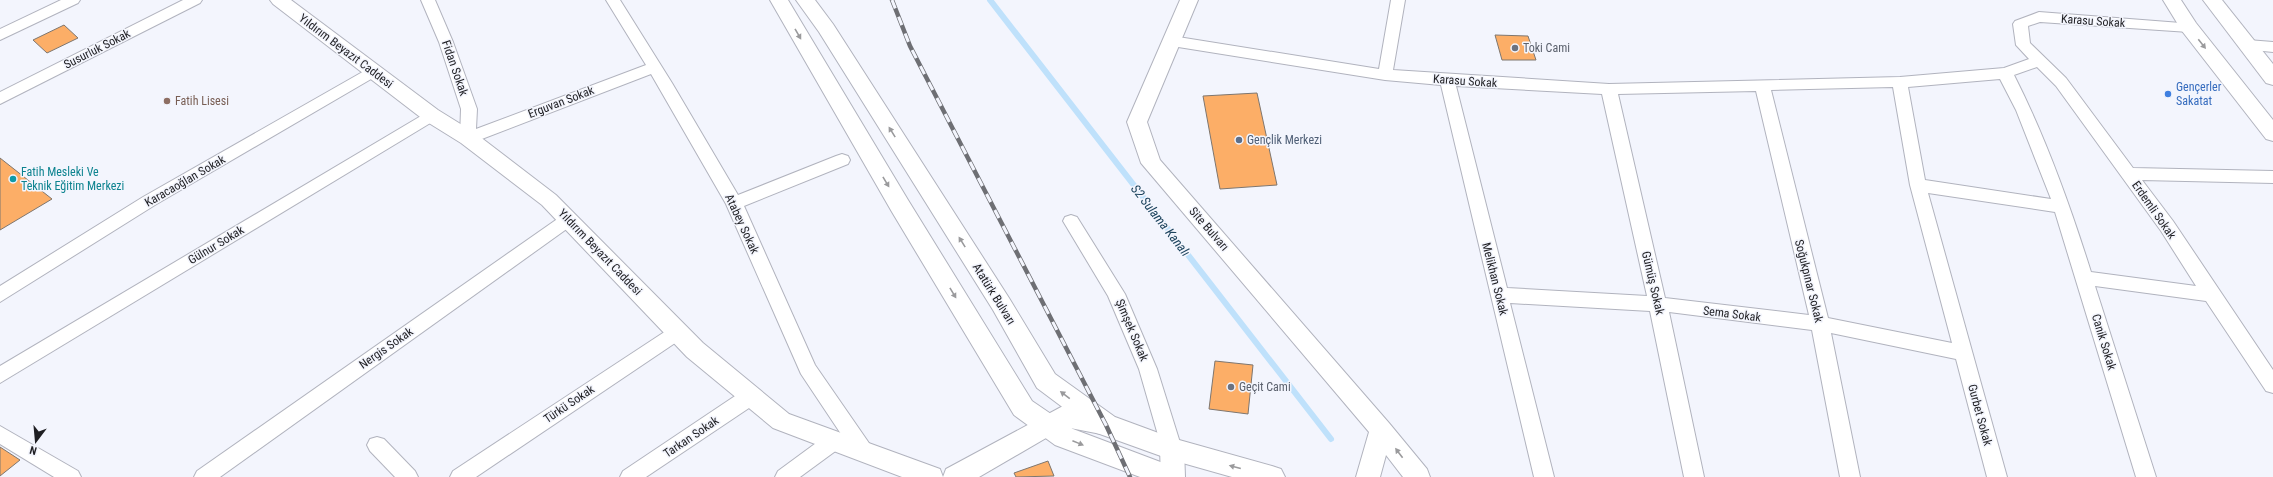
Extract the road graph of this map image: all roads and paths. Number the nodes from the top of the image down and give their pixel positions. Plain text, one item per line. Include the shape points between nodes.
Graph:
1 (73, 0) edge
2 (194, 0) edge
3 (279, 0) edge
4 (428, 0) edge
5 (613, 0) edge
6 (779, 0) edge
7 (805, 0) edge
8 (1189, 0) edge
9 (1398, 0) edge
10 (2172, 0) edge
11 (2212, 0) edge
12 (2189, 27) junction
13 (0, 35) edge
14 (1172, 41) junction
15 (2022, 45) joint
16 (2248, 45) junction
17 (2273, 47) edge
18 (2040, 61) junction
19 (655, 67) junction
20 (373, 71) junction
21 (2005, 73) junction
22 (1385, 74) junction
23 (2273, 78) edge
24 (1448, 80) junction
25 (1900, 82) junction
26 (1762, 85) junction
27 (1609, 89) junction
28 (0, 99) edge
29 (431, 115) junction
30 (2273, 134) edge
31 (468, 138) junction
32 (842, 160) dead end
33 (2129, 174) junction
34 (2273, 177) edge
35 (1918, 185) junction
36 (734, 204) junction
37 (2062, 207) junction
38 (568, 220) junction
39 (1071, 221) dead end
40 (2084, 278) junction
41 (0, 295) edge
42 (1499, 295) junction
43 (2211, 295) junction
44 (1658, 304) junction
45 (1820, 324) junction
46 (678, 332) junction
47 (1964, 353) junction
48 (0, 375) edge
49 (2273, 385) edge
50 (751, 396) junction
51 (1046, 425) junction
52 (1106, 425) junction
53 (1381, 430) junction
54 (0, 434) edge
55 (834, 441) junction
56 (377, 445) dead end
57 (1172, 449) junction
58 (864, 452) junction
59 (71, 477) edge
60 (204, 477) edge
61 (408, 477) edge
62 (460, 477) edge
63 (630, 477) edge
64 (785, 477) edge
65 (931, 477) edge
66 (955, 477) edge
67 (1170, 477) edge
68 (1173, 477) edge
69 (1272, 477) edge
70 (1368, 477) edge
71 (1418, 477) edge
72 (1544, 477) edge
73 (1694, 477) edge
74 (1850, 477) edge
75 (1997, 477) edge
76 (2146, 477) edge

1 - 13 street
2 - 28 street, Susurluk Sokak
3 - 20 street, Yıldırım Beyazıt Caddesi
4 - 31 street, Fidan Sokak via 446,42 469,109
5 - 19 street, Atabey Sokak
6 -> 51 main road via 1023,408
52 -> 7 main road, Atatürk Bulvarı via 1046,381 997,297 826,28
8 - 14 street, Site Bulvarı
9 - 22 street
10 - 12 main road
11 - 16 main road
12 - 15 street, Karasu Sokak via 2039,17 2020,24
12 -> 30 main road
14 - 22 street, Karasu Sokak
14 - 53 street, Site Bulvarı via 1137,122 1151,163
15 - 18 street, Erdemli Sokak
16 - 17 street
16 - 23 main road
18 - 21 street, Karasu Sokak
18 - 33 street, Erdemli Sokak via 2060,82
19 - 31 street, Erguvan Sokak
19 - 36 street, Atabey Sokak
20 - 29 street, Yıldırım Beyazıt Caddesi
20 - 41 street, Karacaoğlan Sokak via 149,202
21 - 25 street, Karasu Sokak
21 - 37 street, Canik Sokak via 2024,110
22 - 24 street, Karasu Sokak
24 - 27 street, Karasu Sokak
24 - 42 street, Melikhan Sokak
25 - 26 street, Karasu Sokak
25 - 35 street, Gurbet Sokak
26 - 27 street, Karasu Sokak
26 - 45 street, Soğukpınar Sokak
27 - 44 street, Gümüş Sokak
29 - 31 street, Yıldırım Beyazıt Caddesi
29 - 48 street, Gülnur Sokak
31 - 38 street, Yıldırım Beyazıt Caddesi via 549,200
32 - 36 street
33 - 34 street
33 - 43 street, Erdemli Sokak via 2167,226
35 - 37 street
35 - 47 street, Gurbet Sokak
36 - 58 street, Atabey Sokak via 808,369
37 - 40 street, Canik Sokak
38 - 46 street, Yıldırım Beyazıt Caddesi
38 - 60 street, Nergis Sokak
39 - 57 street, Şimşek Sokak via 1116,294 1148,369
40 - 43 street
40 - 76 street, Canik Sokak
42 - 44 street, Sema Sokak
42 - 72 street, Melikhan Sokak
43 - 49 street, Erdemli Sokak
44 - 45 street, Sema Sokak
44 - 73 street, Gümüş Sokak
45 - 47 street, Sema Sokak
45 - 74 street, Soğukpınar Sokak
46 - 50 street, Yıldırım Beyazıt Caddesi via 695,350
46 - 62 street, Türkü Sokak
47 - 75 street, Gurbet Sokak
50 - 55 street, Yıldırım Beyazıt Caddesi via 782,421
50 - 63 street, Tarkan Sokak
51 - 52 street via 1063,416
51 - 66 street
51 -> 67 main road via 1064,438
52 - 57 main road, Atatürk Bulvarı
53 - 70 street
71 -> 53 street, Site Bulvarı
54 - 59 street
55 - 58 street, Yıldırım Beyazıt Caddesi
55 - 64 street
56 - 61 street
57 - 68 street
69 -> 57 main road, Atatürk Bulvarı
58 - 65 street, Yıldırım Beyazıt Caddesi

